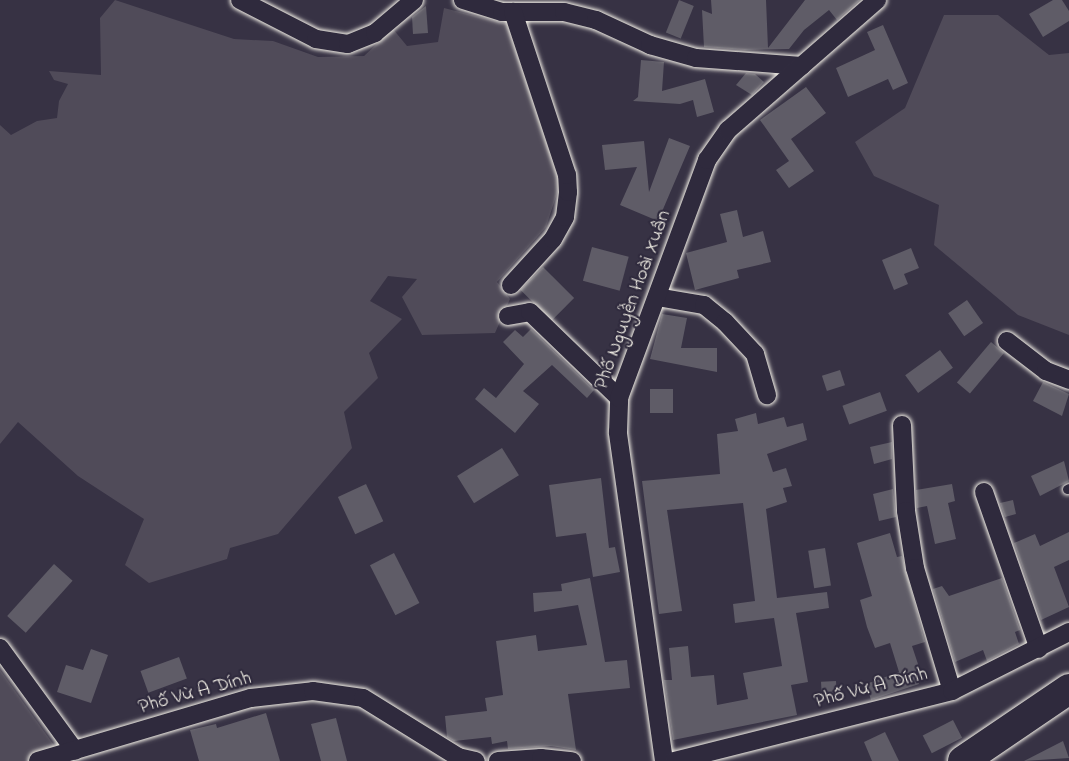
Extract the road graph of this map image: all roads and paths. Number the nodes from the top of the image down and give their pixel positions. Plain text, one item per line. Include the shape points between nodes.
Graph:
1 (240, 0) edge
2 (414, 0) edge
3 (463, 0) edge
4 (877, 0) edge
5 (517, 8) edge
6 (802, 66) junction
7 (511, 285) dead end
8 (657, 297) junction
9 (508, 316) dead end
10 (1007, 341) dead end
11 (1069, 380) edge
12 (767, 395) dead end
13 (619, 398) junction
14 (902, 425) dead end
15 (984, 492) dead end
16 (1069, 632) edge
17 (0, 648) edge
18 (1039, 649) junction
19 (1069, 689) edge
20 (952, 691) junction
21 (75, 751) junction
22 (464, 760) edge
23 (38, 761) edge
24 (498, 761) edge
25 (572, 761) edge
26 (664, 761) edge
27 (674, 761) edge
28 (963, 761) edge

1 - 2 street via 316,39 348,44 375,33
3 - 5 street via 477,7
4 - 6 street, Phố Nguyễn Hoài Xuân
5 - 6 street via 564,12 596,20 650,45 696,58
5 - 7 street via 567,175 568,192 565,217 553,239
6 - 8 street, Phố Nguyễn Hoài Xuân via 728,130 707,160
8 - 12 street via 704,305 725,322 755,354
8 - 13 street, Phố Nguyễn Hoài Xuân
9 - 13 street via 530,312
10 - 11 street via 1046,371
13 - 26 street, Phố Nguyễn Hoài Xuân via 618,432
14 - 20 street via 906,511 915,568
15 - 18 street
16 - 18 street, Phố Vừ A Dính
17 - 21 street
18 - 20 street, Phố Vừ A Dính
19 - 28 highway
20 - 27 street, Phố Vừ A Dính
21 - 22 street, Phố Vừ A Dính via 251,698 313,691 363,698
21 - 23 street, Phố Vừ A Dính
24 - 25 street

